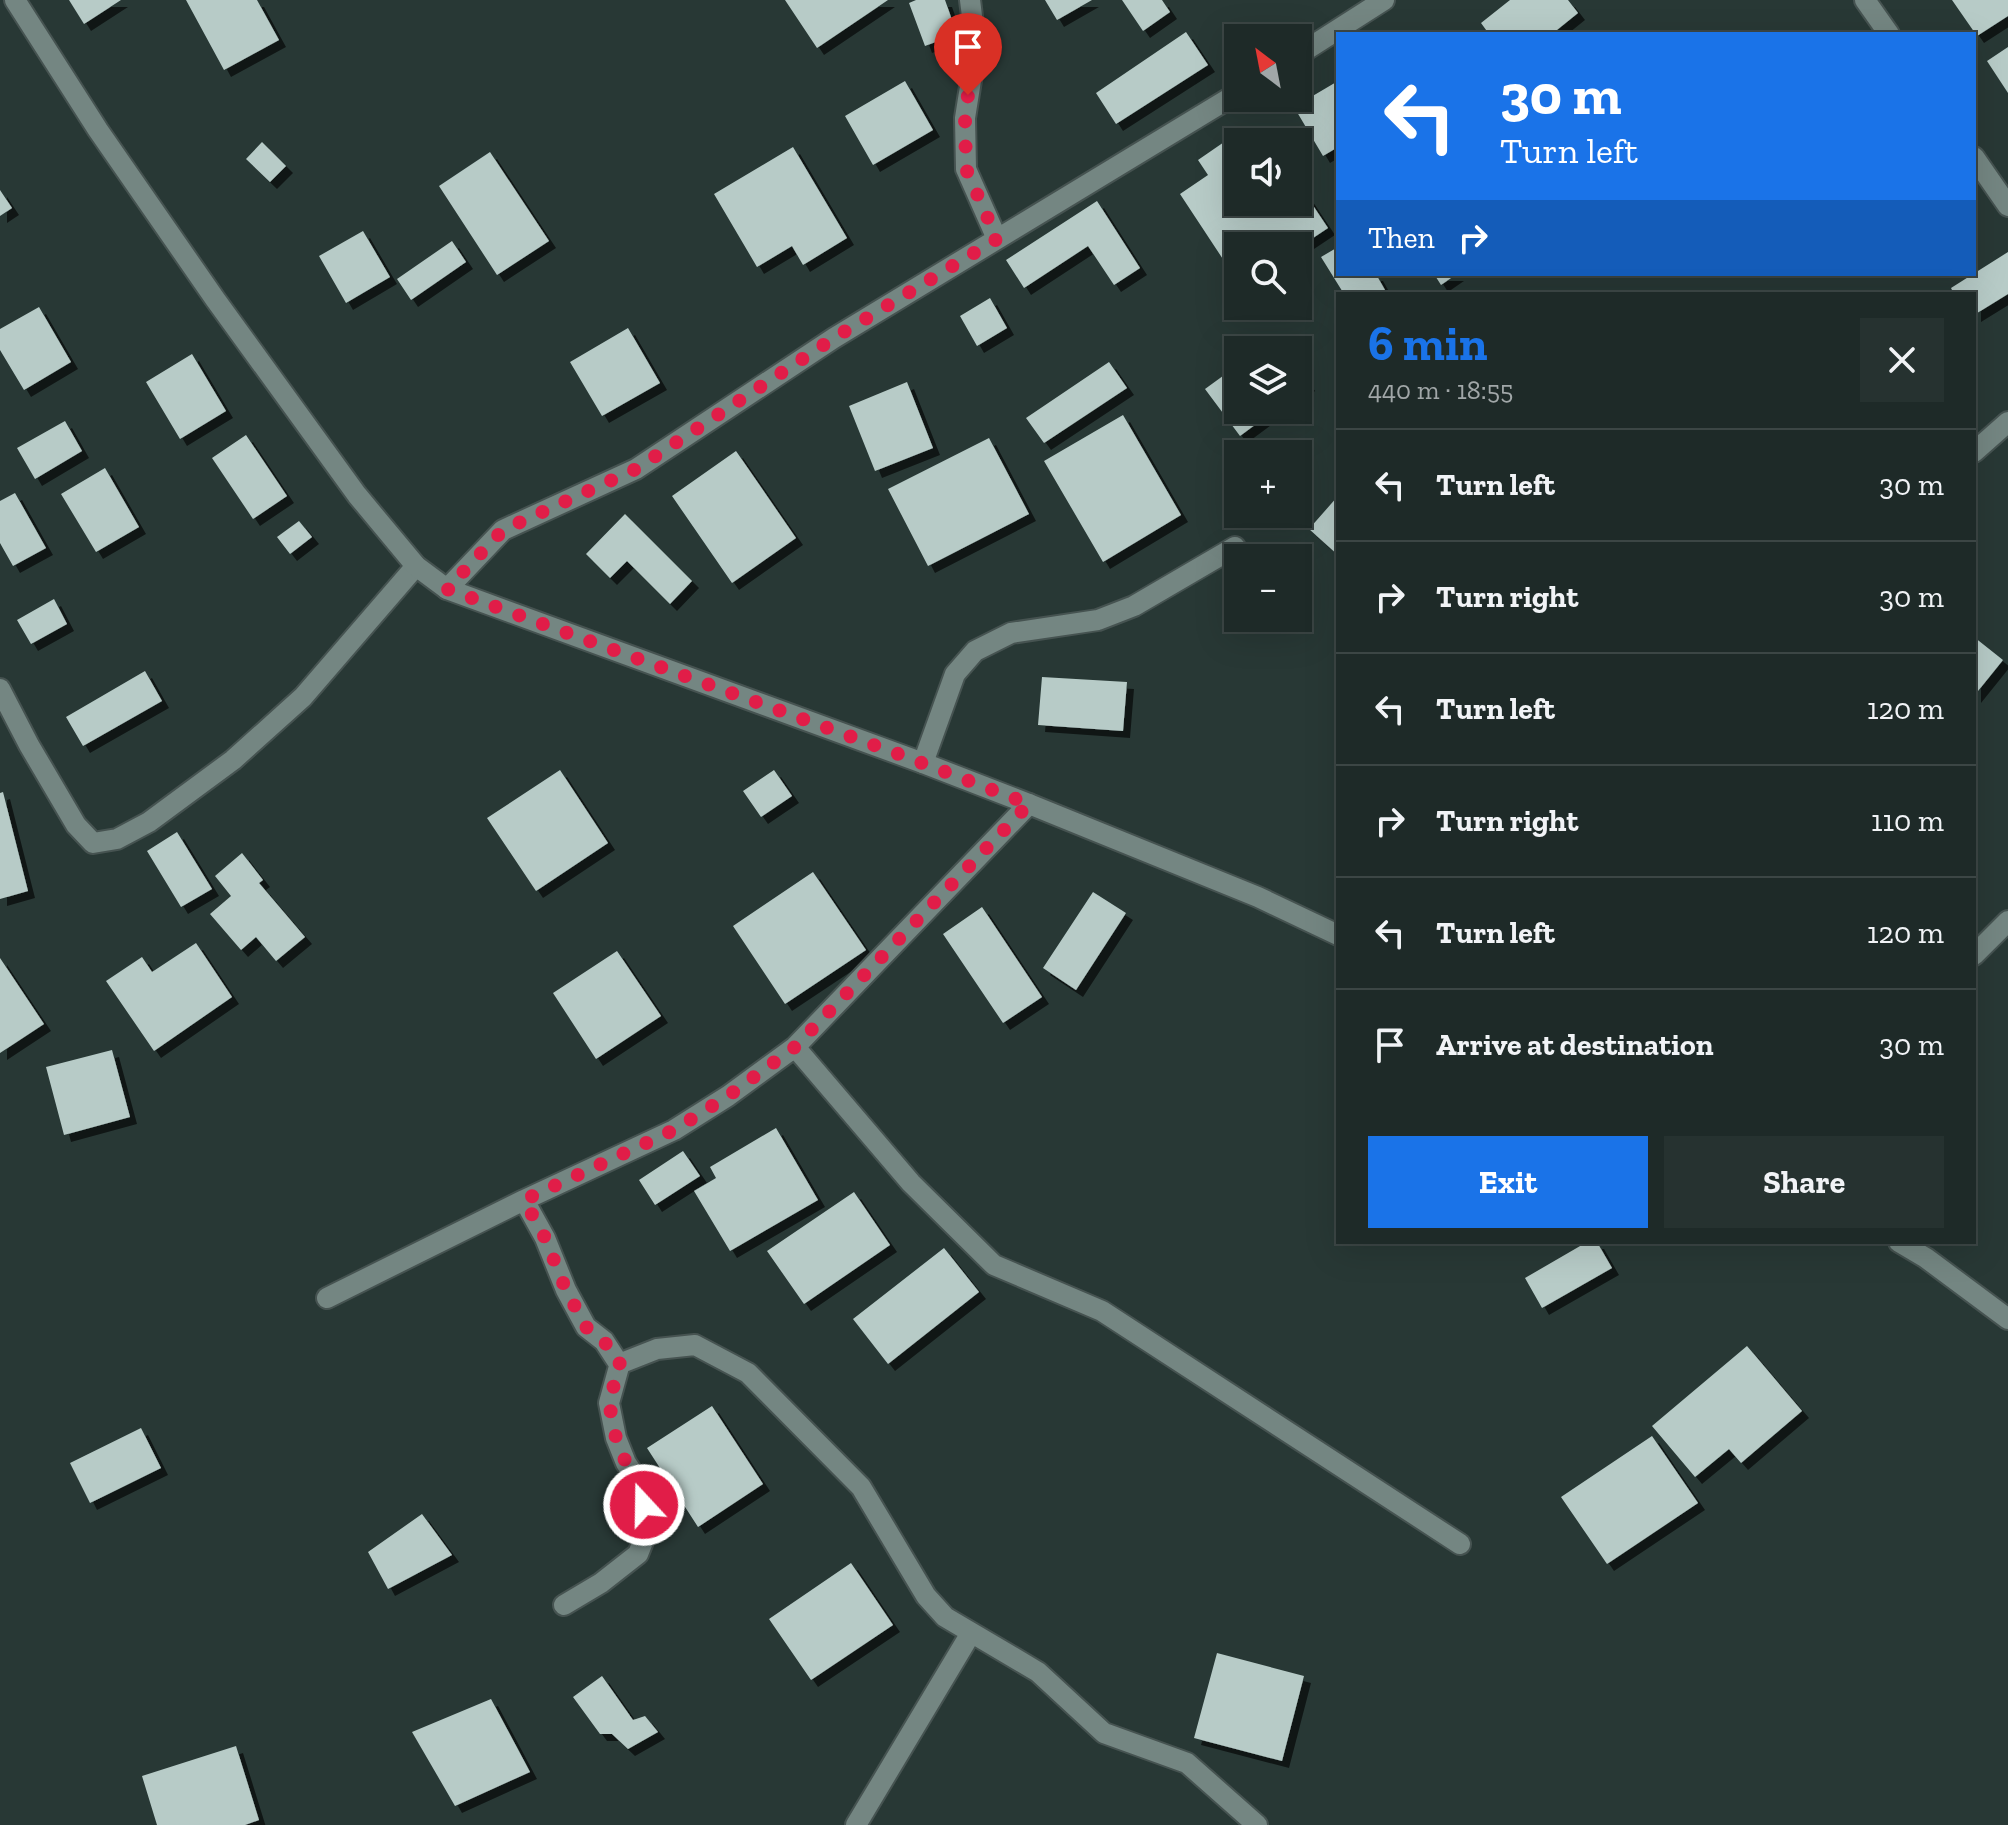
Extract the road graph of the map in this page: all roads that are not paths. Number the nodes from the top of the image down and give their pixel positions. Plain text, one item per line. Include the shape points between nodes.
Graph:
1 (15, 0) edge
2 (970, 0) edge
3 (1384, 0) edge
4 (1865, 0) edge
5 (1888, 32) edge
6 (1312, 46) edge
7 (1224, 101) edge
8 (1976, 160) edge
9 (2008, 206) edge
10 (997, 239) junction
11 (2008, 422) edge
12 (1976, 450) edge
13 (1224, 553) edge
14 (416, 566) junction
15 (447, 589) junction
16 (0, 689) edge
17 (923, 763) junction
18 (1029, 804) junction
19 (2008, 921) edge
20 (1336, 934) edge
21 (1976, 953) edge
22 (795, 1047) junction
23 (524, 1200) junction
24 (1902, 1244) edge
25 (327, 1298) dead end
26 (2008, 1319) edge
27 (620, 1363) junction
28 (1460, 1544) dead end
29 (564, 1605) dead end
30 (971, 1633) junction
31 (856, 1825) edge
32 (1257, 1825) edge

1 - 14 street via 215,299 357,495
2 - 10 street via 976,49 965,118 966,169
3 - 6 street
4 - 5 street
7 - 10 street
8 - 9 street
10 - 15 street via 834,338 636,469 503,530
11 - 12 street
13 - 17 street via 1134,606 1098,620 1011,633 975,651 955,674
14 - 15 street
14 - 16 street via 303,697 233,760 117,839 93,843 76,825
15 - 17 street
17 - 18 street
18 - 20 street
18 - 22 street
19 - 21 street
22 - 23 street via 674,1130
22 - 28 street via 911,1183 994,1265 1102,1311
23 - 25 street
23 - 27 street via 586,1327
24 - 26 street
27 - 29 street via 609,1403 616,1438 639,1482 646,1534 638,1554
27 - 30 street via 657,1349 695,1345 748,1373 861,1487 926,1596 945,1617
30 - 31 street
30 - 32 street via 1038,1672 1104,1733 1187,1763

